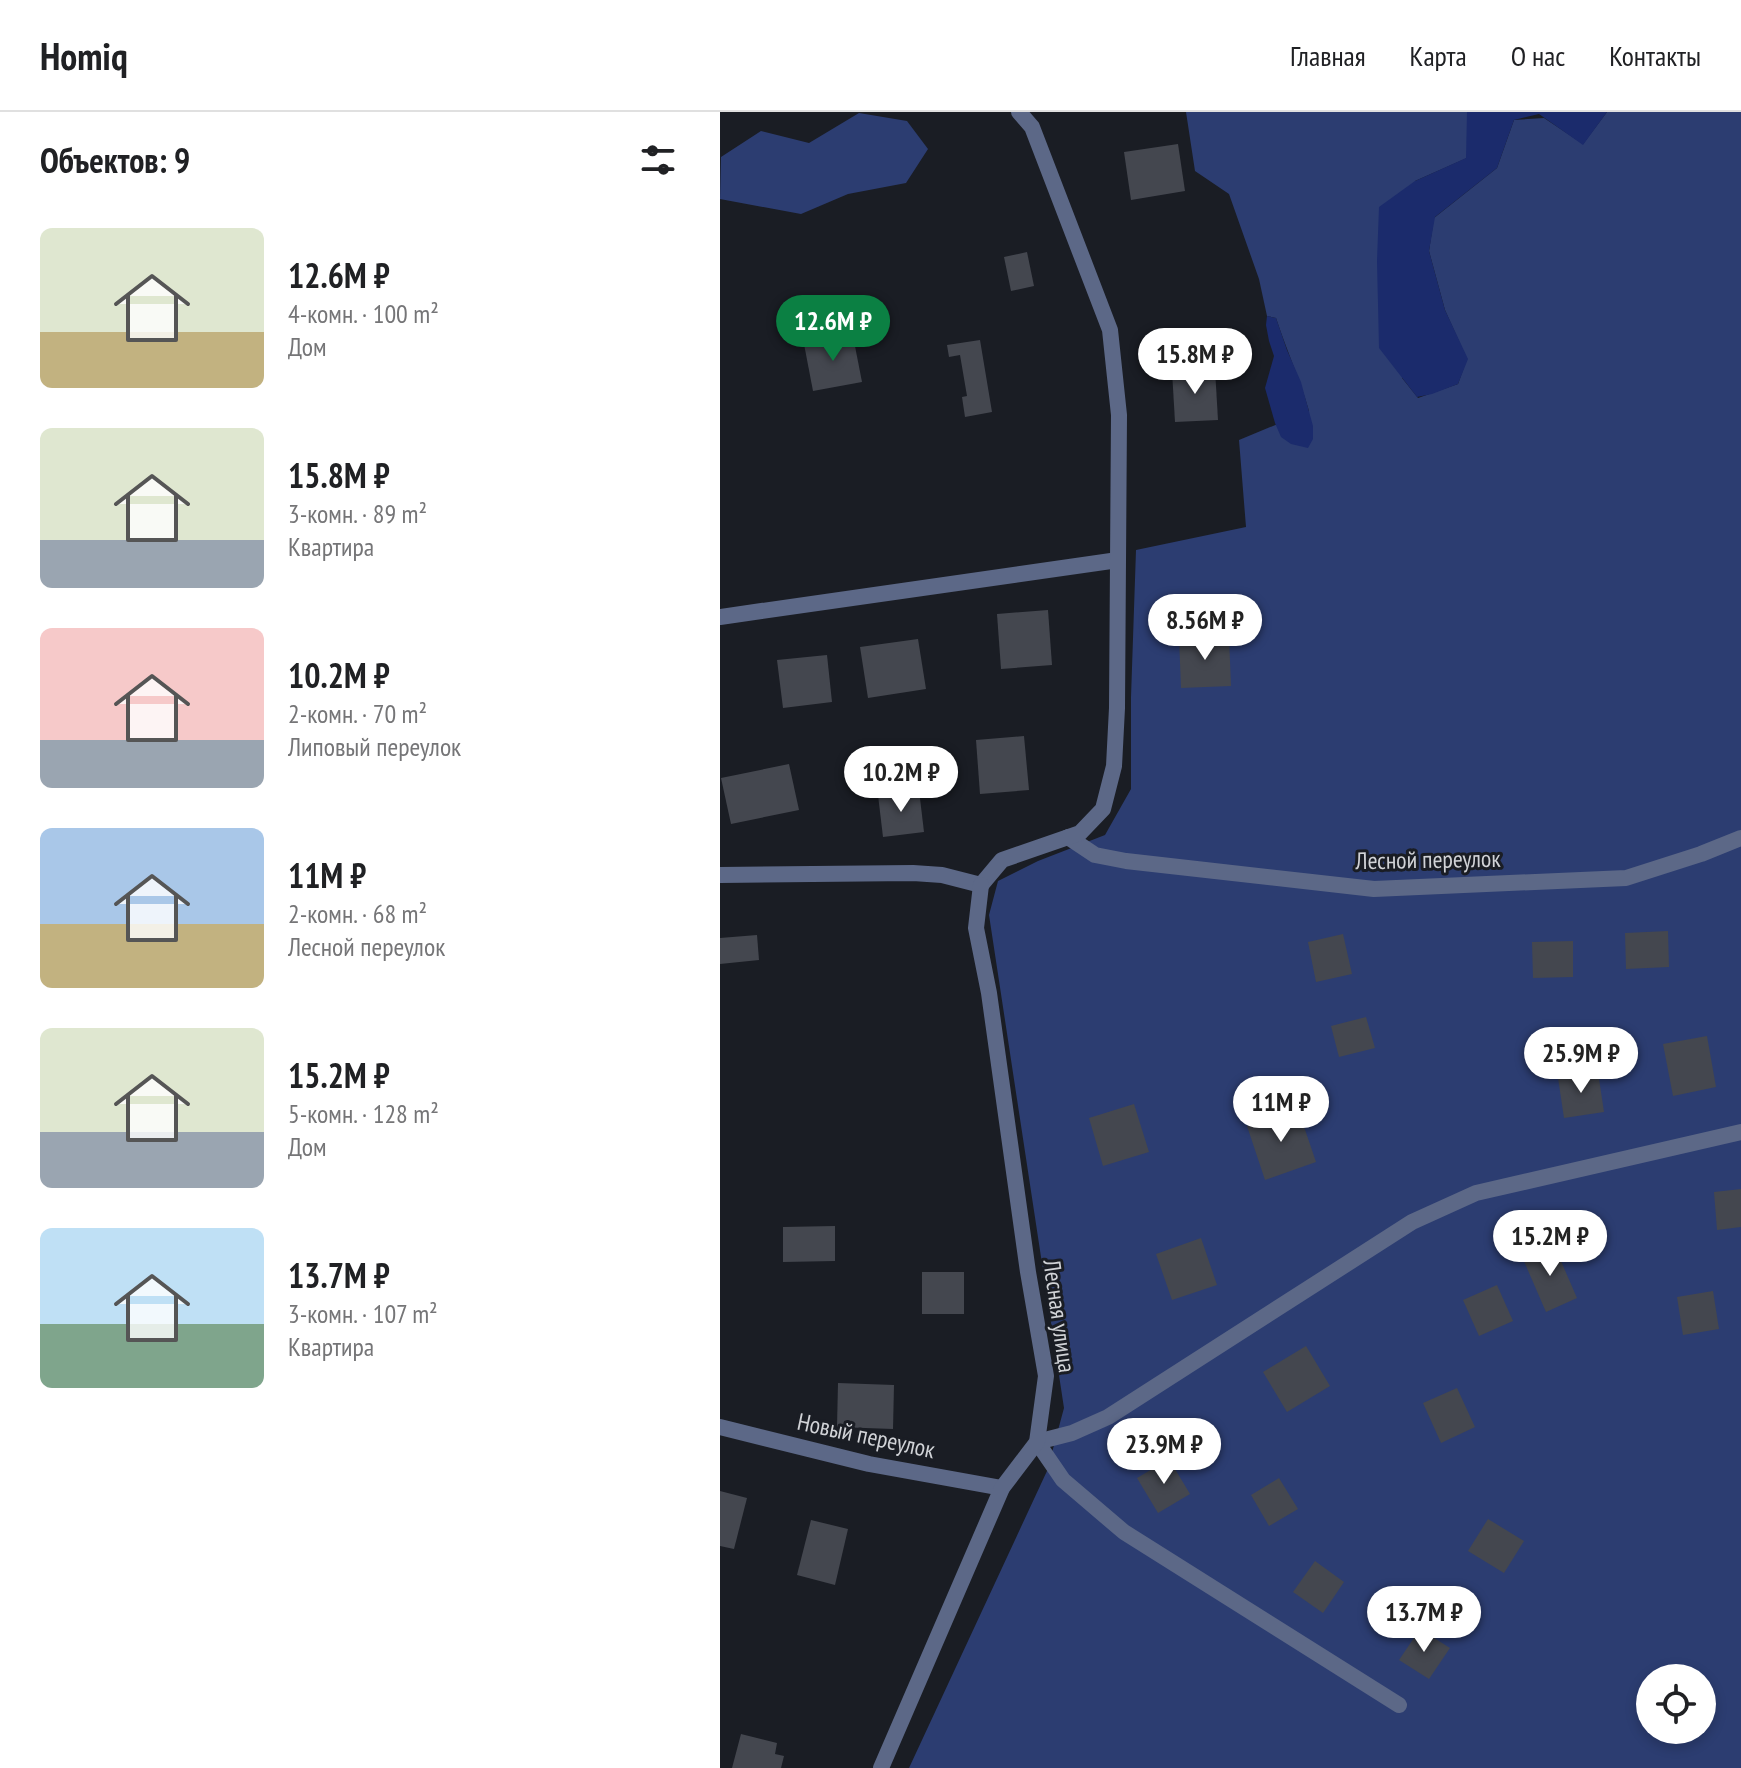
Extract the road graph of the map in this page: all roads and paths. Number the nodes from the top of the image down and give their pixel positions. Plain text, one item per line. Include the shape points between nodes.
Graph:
1 (1019, 112) edge
2 (1118, 560) junction
3 (720, 617) edge
4 (1068, 837) junction
5 (1741, 838) edge
6 (720, 875) edge
7 (981, 885) junction
8 (1741, 1132) edge
9 (720, 1427) edge
10 (1037, 1442) junction
11 (1002, 1488) junction
12 (1399, 1705) dead end
13 (881, 1768) edge

1 - 2 street via 1032,127 1110,330 1119,415
2 - 3 street
2 - 4 street via 1114,766 1103,809 1080,833
4 - 5 street, Лесной переулок via 1095,855 1126,861 1374,889 1626,878
4 - 7 street via 1002,860
6 - 7 street via 913,873
7 - 10 street, Лесная улица via 976,928 1046,1376
8 - 10 street via 1476,1193 1412,1222 1108,1417
9 - 11 street, Новый переулок via 869,1464
10 - 11 street, Лесная улица
10 - 12 street via 1063,1480 1124,1532
11 - 13 street, Лесная улица

